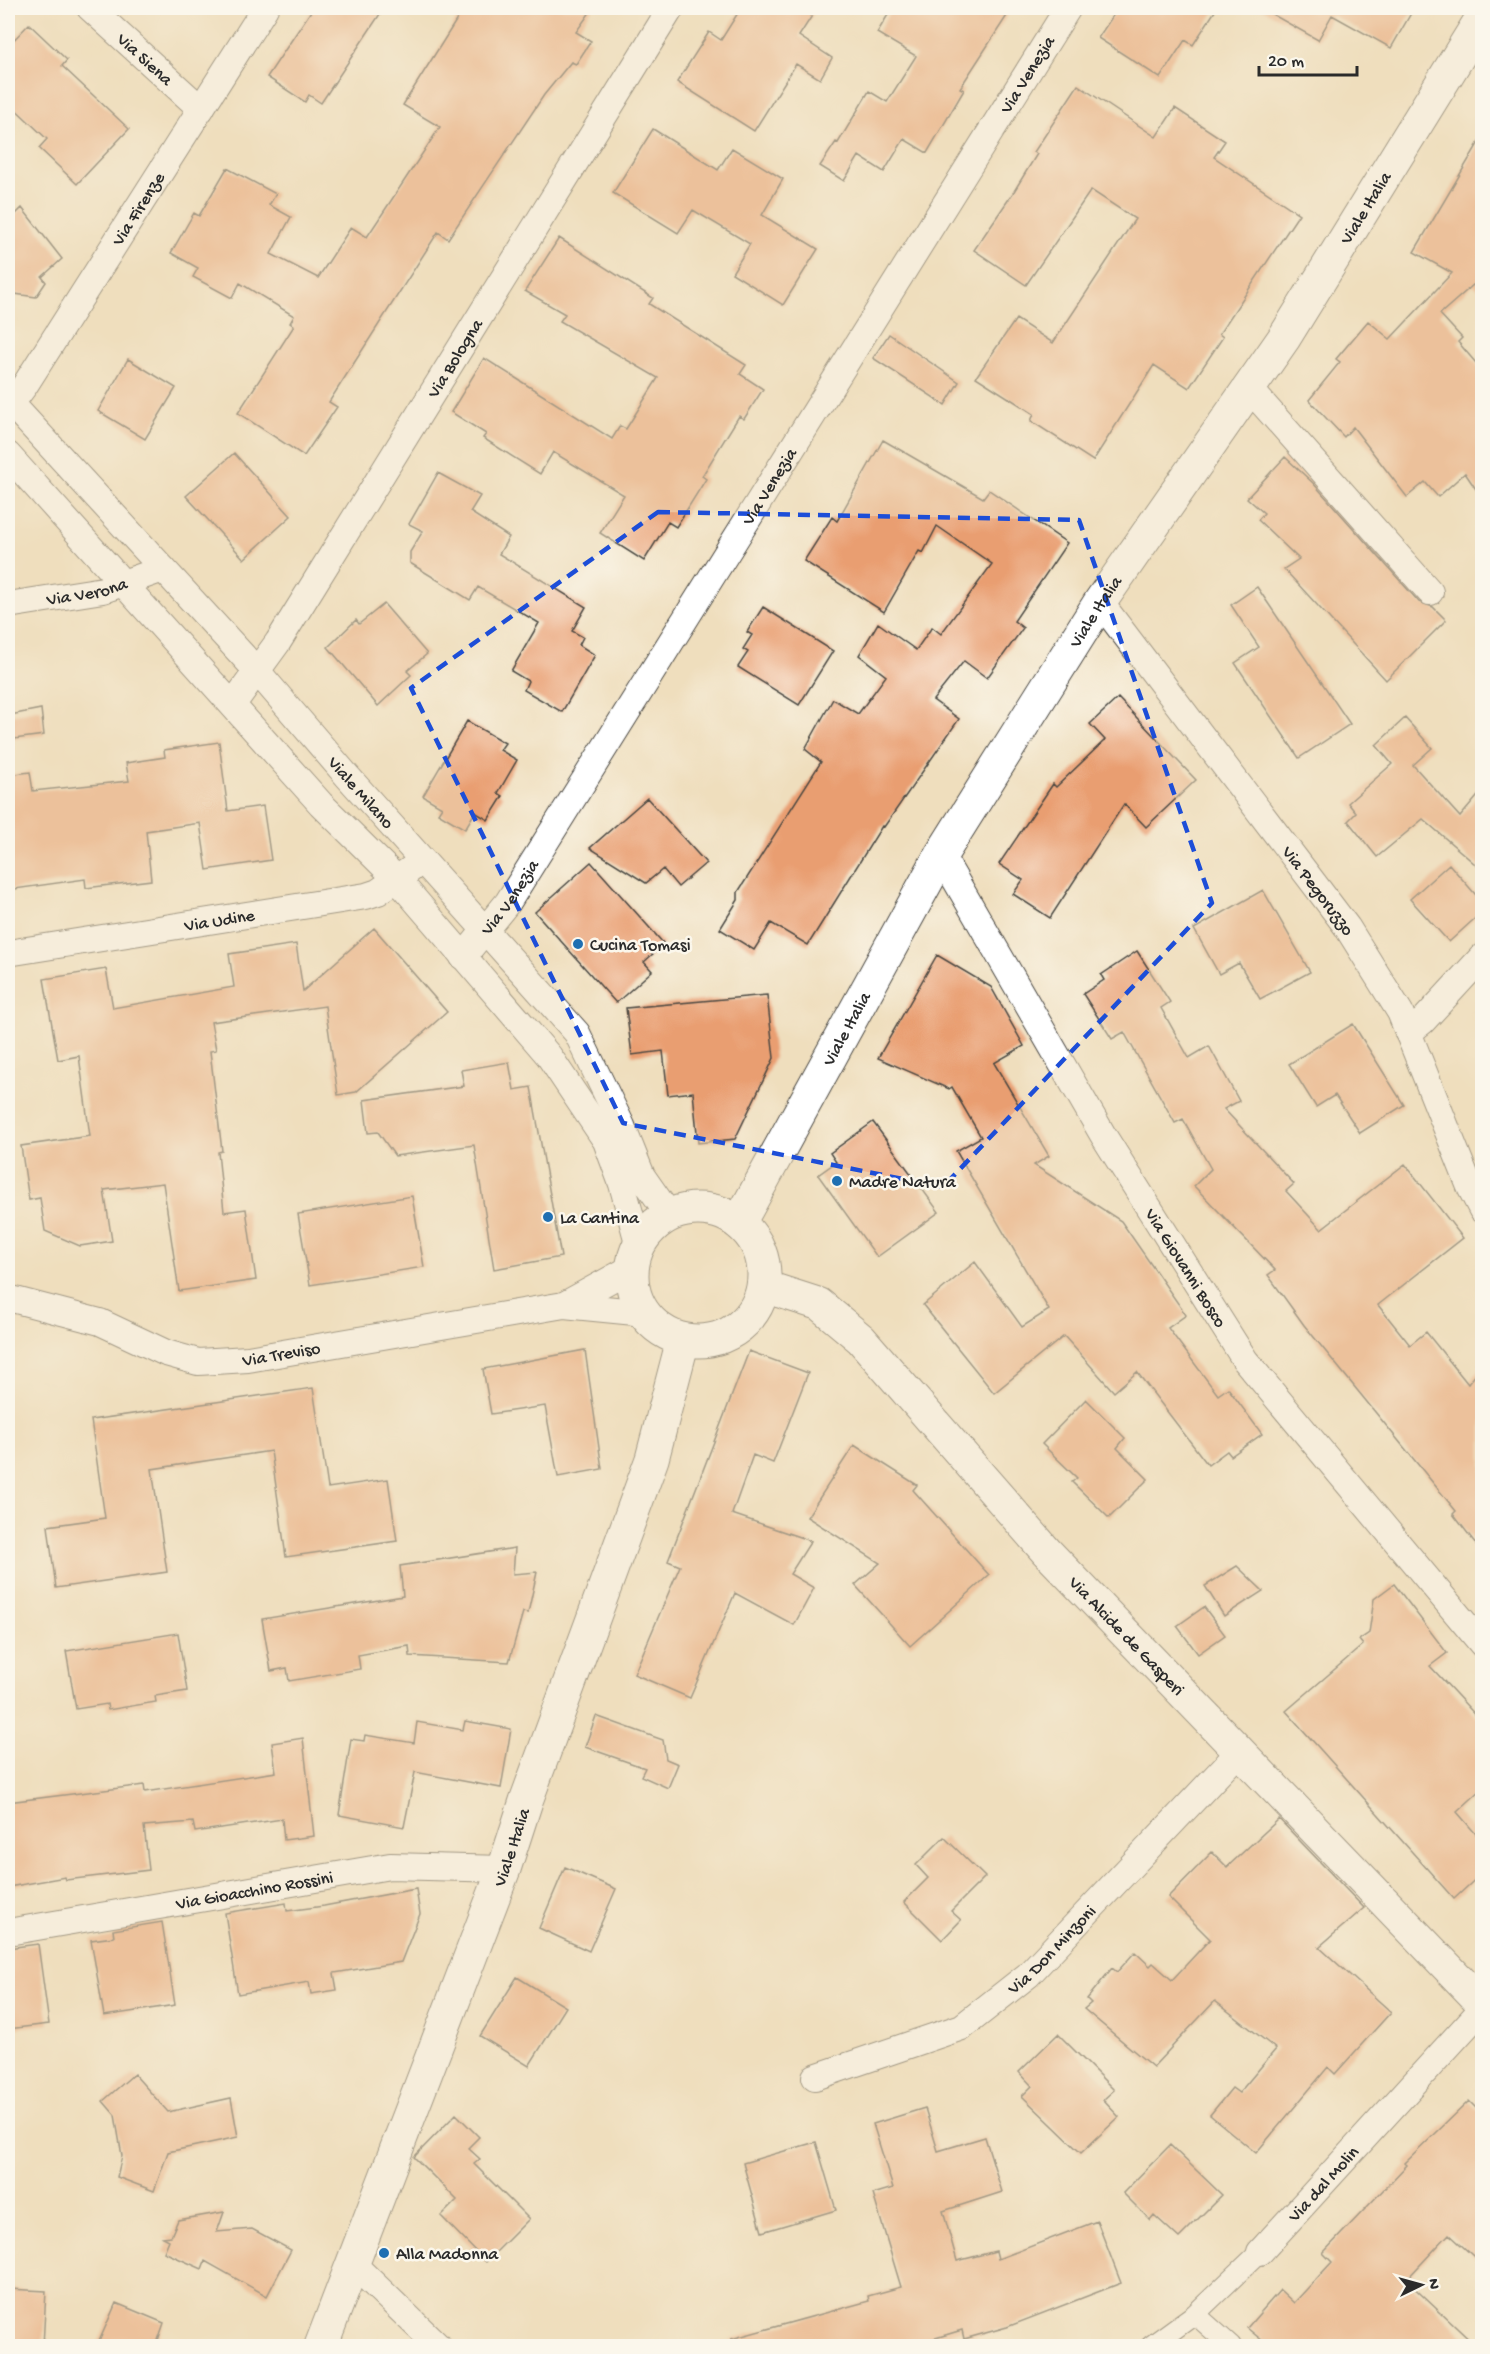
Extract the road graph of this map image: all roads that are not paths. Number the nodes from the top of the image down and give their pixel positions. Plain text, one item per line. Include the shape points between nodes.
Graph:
1 (90, 8) edge
2 (265, 8) edge
3 (671, 8) edge
4 (1068, 8) edge
5 (1482, 18) edge
6 (201, 109) junction
7 (1249, 388) junction
8 (9, 404) edge
9 (8, 455) edge
10 (163, 570) junction
11 (123, 583) junction
12 (1430, 592) dead end
13 (1100, 602) junction
14 (8, 604) edge
15 (258, 671) junction
16 (233, 704) junction
17 (941, 855) junction
18 (423, 860) junction
19 (397, 879) junction
20 (486, 933) junction
21 (8, 953) edge
22 (464, 957) junction
23 (1482, 957) edge
24 (1408, 1033) junction
25 (1482, 1210) edge
26 (670, 1216) junction
27 (739, 1223) junction
28 (636, 1257) junction
29 (763, 1286) junction
30 (8, 1298) edge
31 (564, 1305) junction
32 (645, 1313) junction
33 (683, 1340) junction
34 (1482, 1644) edge
35 (1240, 1751) junction
36 (504, 1869) junction
37 (8, 1932) edge
38 (1482, 2003) edge
39 (1482, 2009) edge
40 (815, 2077) dead end
41 (1260, 2252) joint
42 (352, 2264) junction
43 (1194, 2314) junction
44 (321, 2346) edge
45 (438, 2346) edge
46 (1151, 2346) edge
47 (1231, 2346) edge

1 - 6 street, Via Siena
2 - 6 street, Via Firenze
3 - 15 street, Via Bologna
4 - 20 street, Via Venezia
5 - 7 main road, Viale Italia
6 - 8 street, Via Firenze
7 - 12 street
7 - 13 main road, Viale Italia
8 - 10 street, Viale Milano
9 - 11 street, Viale Milano
10 - 11 street, Via Verona
10 - 15 street, Viale Milano
11 - 14 street, Via Verona via 103,590
11 - 16 street, Viale Milano
13 - 17 main road, Viale Italia
13 - 24 street, Via Pegoruzzo via 1347,927 1400,1012
15 - 16 street, Via Bologna
15 - 18 street, Viale Milano
16 - 19 street, Viale Milano via 321,804
17 - 27 main road, Viale Italia
17 - 34 street, Via Giovanni Bosco via 1103,1135 1245,1360
18 - 19 street, Via Udine
18 - 20 street, Viale Milano
19 - 21 street, Via Udine via 366,896
19 - 22 street, Viale Milano
20 - 22 street, Via Venezia
20 - 26 street, Viale Milano via 577,1033 642,1176
22 - 28 street, Viale Milano via 549,1056 606,1141 622,1184
23 - 24 street
24 - 25 street, Via Pegoruzzo
26 - 27 main road via 687,1210 706,1210
26 - 28 main road via 652,1228
27 - 29 main road via 760,1251
28 - 31 street, Via Treviso
28 - 32 main road via 633,1283
29 - 33 main road via 757,1306 744,1324 726,1336 705,1341
29 - 35 street, Via Alcide de Gasperi via 819,1304 861,1340 1046,1551
30 - 31 street, Via Treviso via 100,1322 166,1353 198,1362 248,1359
31 - 32 street, Via Treviso
32 - 33 main road via 655,1325
33 - 36 main road, Viale Italia via 652,1458
35 - 38 street, Via Alcide de Gasperi
35 - 40 street, Via Don Minzoni via 1028,1975 962,2027
36 - 37 street, Via Gioacchino Rossini via 390,1866
36 - 42 main road, Viale Italia
39 - 41 street, Via dal Molin
41 - 43 street, Via dal Molin
42 - 44 main road, Viale Italia
42 - 45 street
43 - 46 street, Via dal Molin
43 - 47 street

